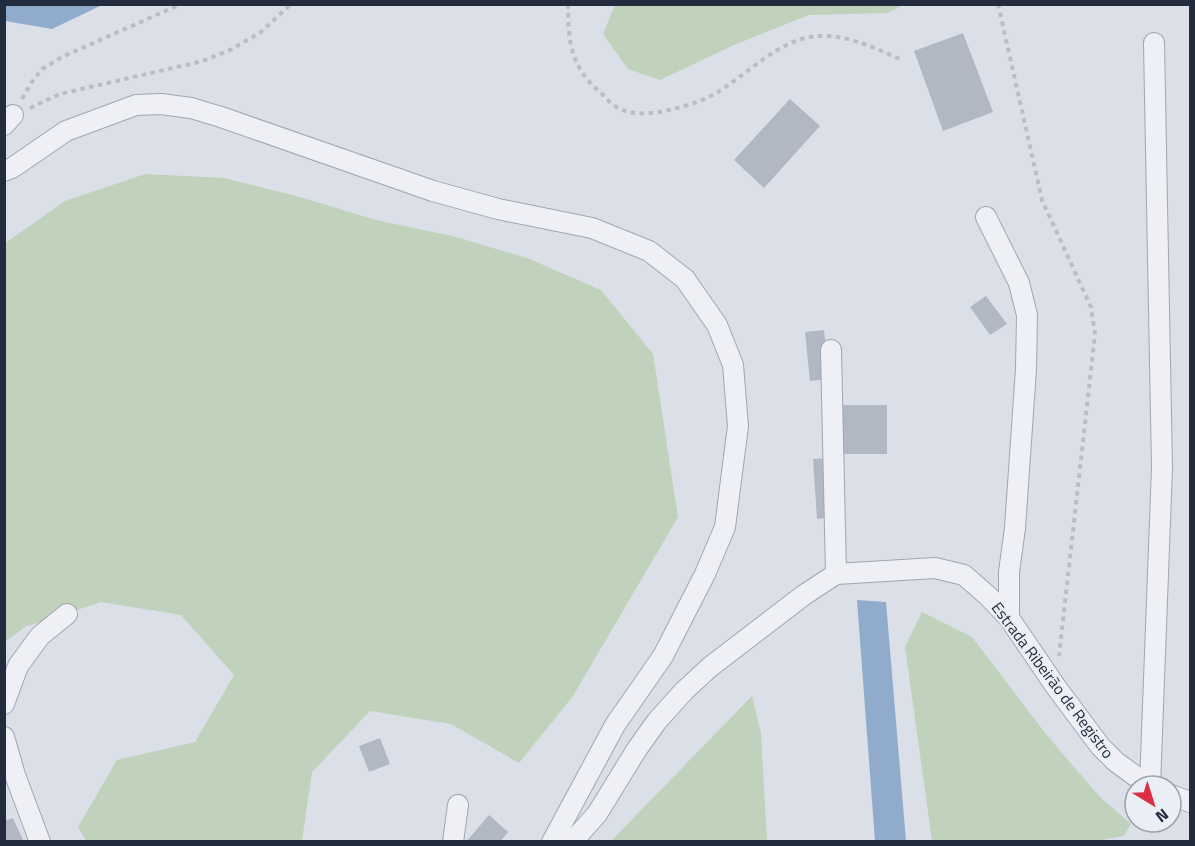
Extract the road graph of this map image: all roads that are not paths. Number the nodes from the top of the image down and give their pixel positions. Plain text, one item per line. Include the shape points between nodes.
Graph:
1 (1154, 43) dead end
2 (4, 171) edge
3 (986, 217) dead end
4 (831, 350) dead end
5 (836, 574) junction
6 (67, 614) dead end
7 (1009, 618) junction
8 (4, 704) edge
9 (4, 737) edge
10 (1133, 774) edge
11 (1150, 774) edge
12 (458, 805) dead end
13 (40, 842) edge
14 (453, 842) edge
15 (552, 842) edge
16 (572, 842) edge

1 - 11 street via 1162,468
2 - 15 street via 66,131 136,105 190,108 444,194 592,228 649,251 685,279 717,325 733,365 738,426 725,526 663,656 615,724
3 - 7 street via 1019,283 1027,315 1016,517 1008,572
4 - 5 street
5 - 7 street, Estrada Ribeirão de Registro via 935,568 964,575
5 - 16 street, Estrada Ribeirão de Registro via 710,667 684,692 657,721 597,814
6 - 8 street via 40,636 18,666
7 - 10 street, Estrada Ribeirão de Registro via 1100,746
9 - 13 street
12 - 14 street

